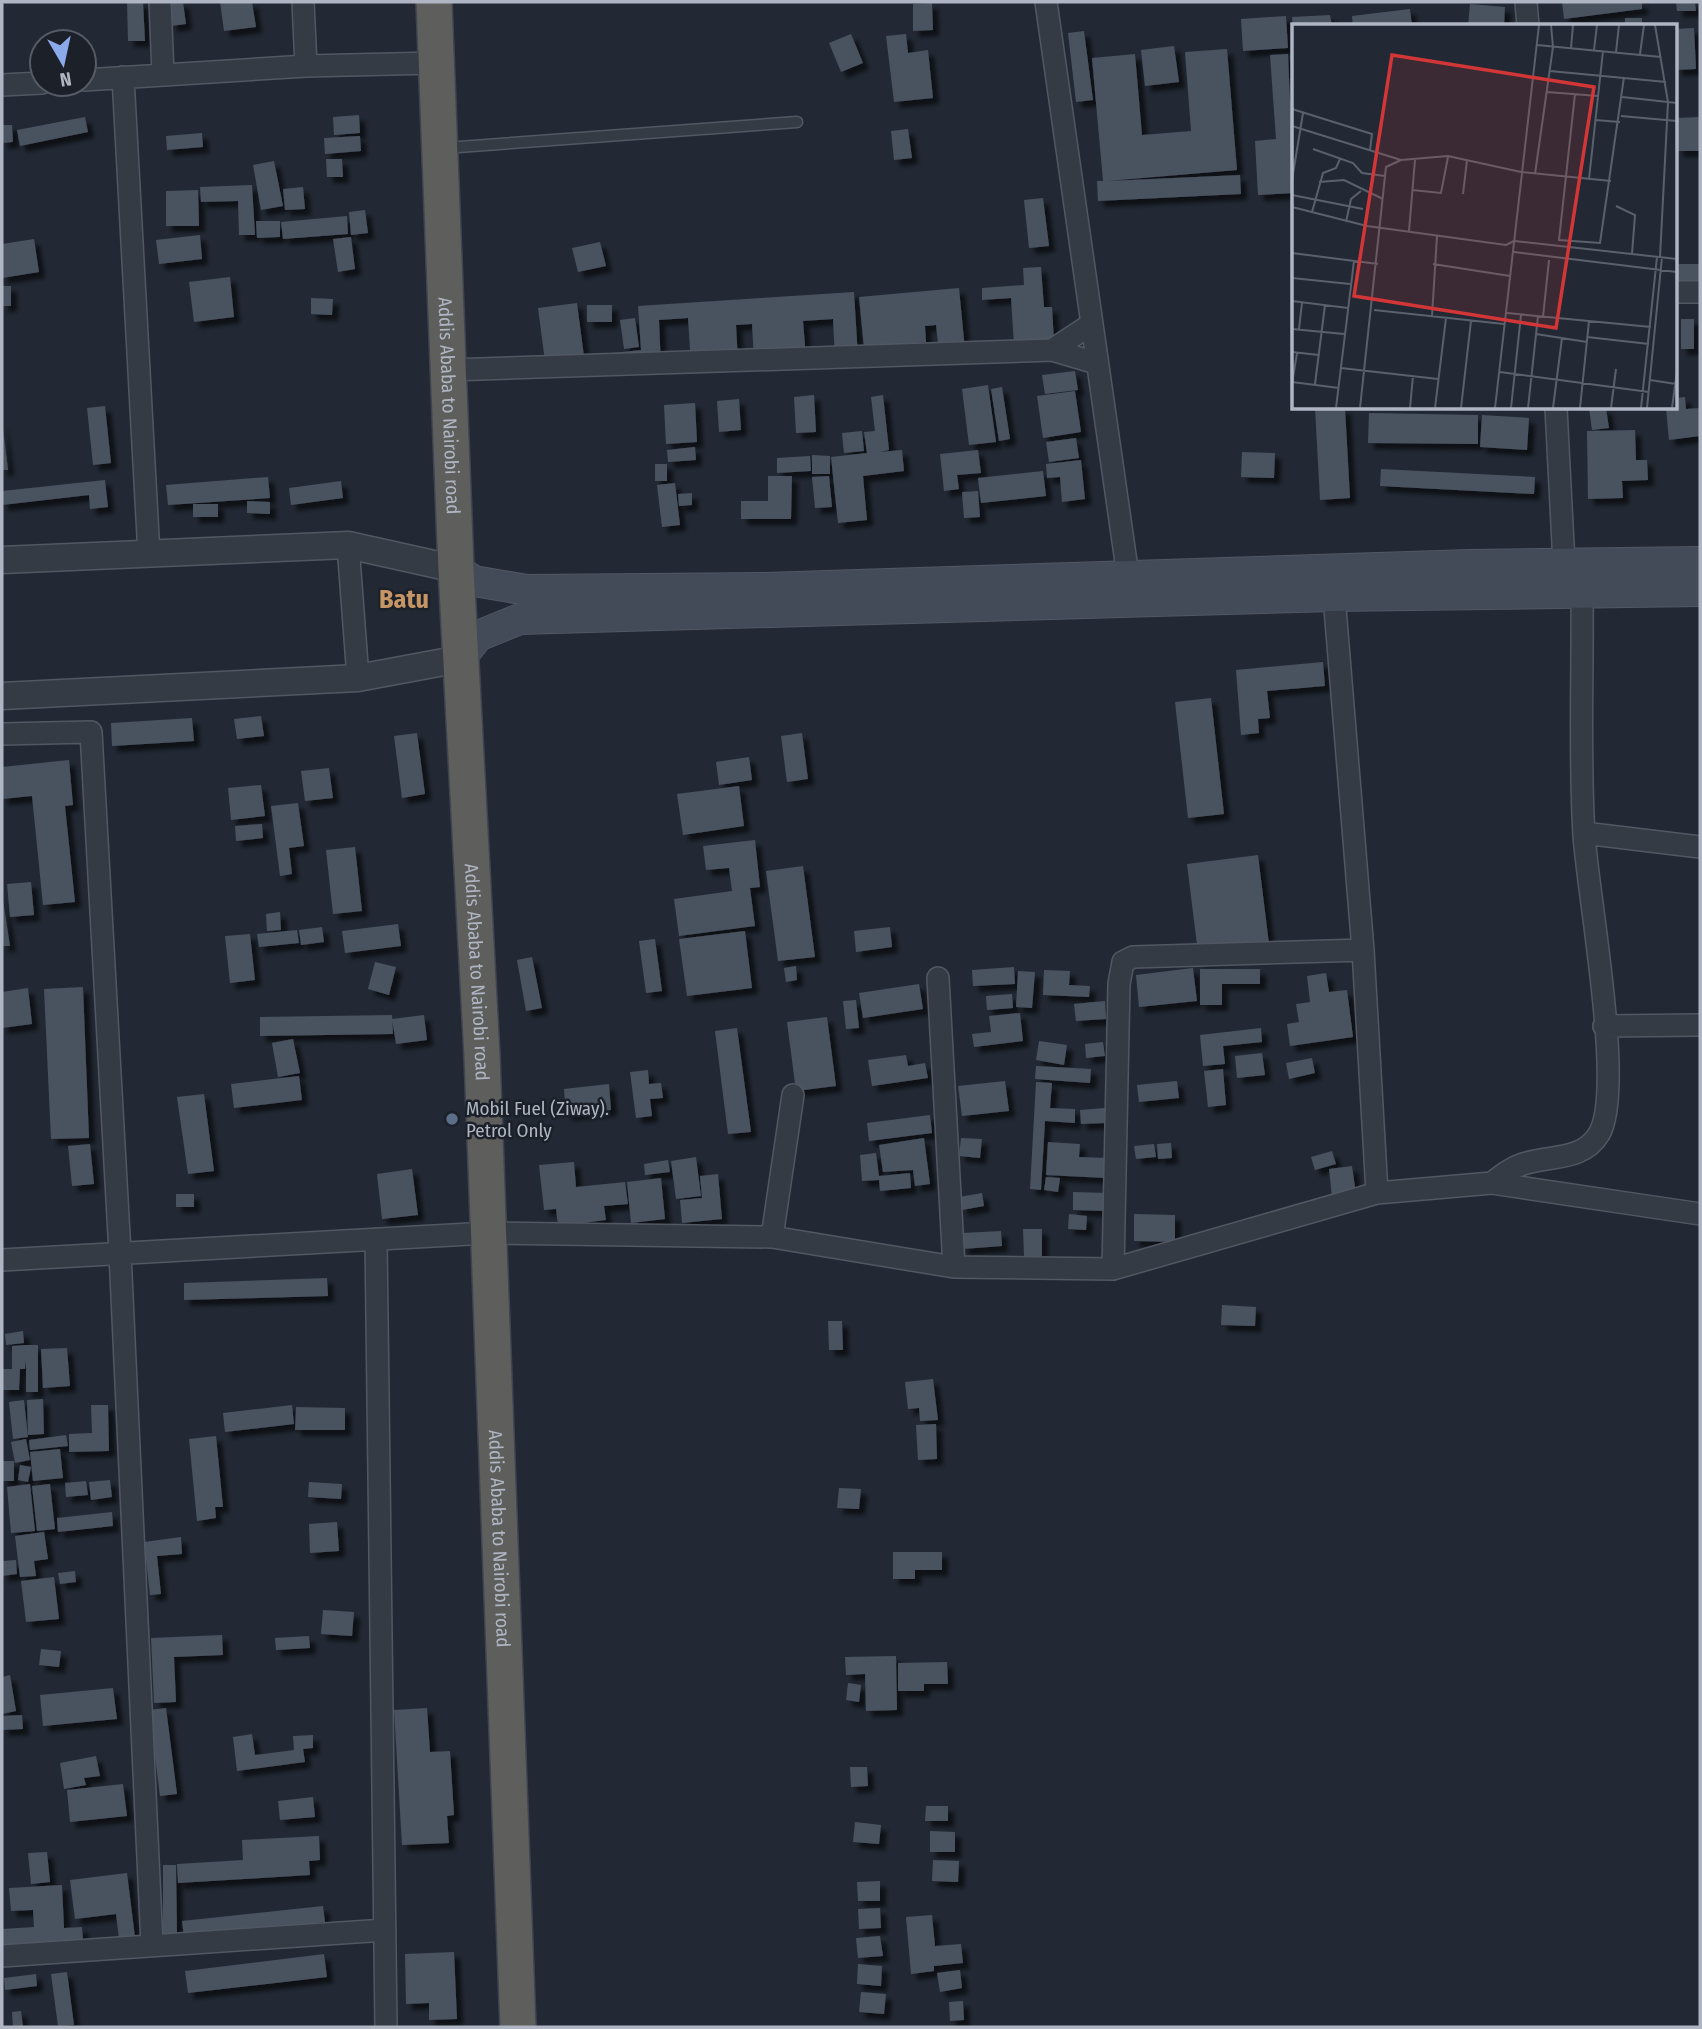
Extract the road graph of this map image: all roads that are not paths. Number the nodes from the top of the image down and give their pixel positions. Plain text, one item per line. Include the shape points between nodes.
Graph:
1 (160, 2) edge
2 (303, 2) edge
3 (434, 2) edge
4 (1046, 2) edge
5 (1526, 2) edge
6 (1528, 24) edge
7 (435, 63) junction
8 (306, 66) junction
9 (163, 74) junction
10 (123, 77) junction
11 (98, 79) edge
12 (28, 84) edge
13 (2, 85) edge
14 (797, 122) dead end
15 (439, 149) junction
16 (1678, 292) edge
17 (1700, 292) edge
18 (1090, 325) junction
19 (1052, 350) junction
20 (1096, 363) junction
21 (450, 370) junction
22 (1556, 410) edge
23 (348, 545) junction
24 (149, 555) junction
25 (2, 560) edge
26 (1700, 562) edge
27 (1564, 564) junction
28 (456, 569) junction
29 (1128, 576) junction
30 (1582, 591) junction
31 (1700, 591) edge
32 (1334, 596) junction
33 (1102, 603) junction
34 (460, 659) junction
35 (358, 678) junction
36 (2, 696) edge
37 (2, 734) edge
38 (1584, 833) junction
39 (1700, 846) edge
40 (1363, 950) junction
41 (938, 978) dead end
42 (1700, 1025) edge
43 (1604, 1026) junction
44 (793, 1095) dead end
45 (1492, 1183) junction
46 (1377, 1194) junction
47 (1700, 1214) edge
48 (488, 1233) junction
49 (772, 1237) junction
50 (376, 1239) junction
51 (120, 1253) junction
52 (2, 1259) edge
53 (954, 1266) junction
54 (1113, 1269) junction
55 (385, 1930) junction
56 (152, 1945) junction
57 (2, 1956) edge
58 (386, 2027) edge
59 (518, 2027) edge

1 - 9 street
2 - 8 street
3 - 7 highway, Addis Ababa to Nairobi road
4 - 18 street
5 - 6 street
7 - 8 street
7 - 15 highway, Addis Ababa to Nairobi road
8 - 9 street
9 - 10 street
10 - 11 street
10 - 24 street
12 - 13 street
14 - 15 lane
15 - 21 highway, Addis Ababa to Nairobi road
16 - 17 street
18 - 19 street
18 - 20 street
19 - 20 street
19 - 21 street
20 - 29 street
21 - 28 highway, Addis Ababa to Nairobi road
22 - 27 street
23 - 24 street
23 - 28 street
23 - 35 street
24 - 25 street
26 - 27 main road
27 - 29 main road
27 - 30 street
28 - 29 main road via 474,581 527,590 766,588
28 - 34 highway, Addis Ababa to Nairobi road
29 - 33 street
30 - 31 main road
30 - 32 main road
30 - 38 street
32 - 33 main road
32 - 40 street
33 - 34 main road via 520,619 478,636
34 - 35 street
34 - 48 highway, Addis Ababa to Nairobi road
35 - 36 street
37 - 51 street via 91,732
38 - 39 street
38 - 43 street
40 - 46 street
40 - 54 street via 1133,957 1123,962
41 - 53 street
42 - 43 street
43 - 45 street via 1609,1099 1604,1123 1594,1140 1567,1156 1516,1167
44 - 49 street
45 - 46 street
45 - 47 street
46 - 54 street
48 - 49 street
48 - 50 street
48 - 59 highway, Addis Ababa to Nairobi road
49 - 53 street
50 - 51 street
50 - 55 street
51 - 52 street
51 - 56 street
53 - 54 street
55 - 56 street
55 - 58 street
56 - 57 street

